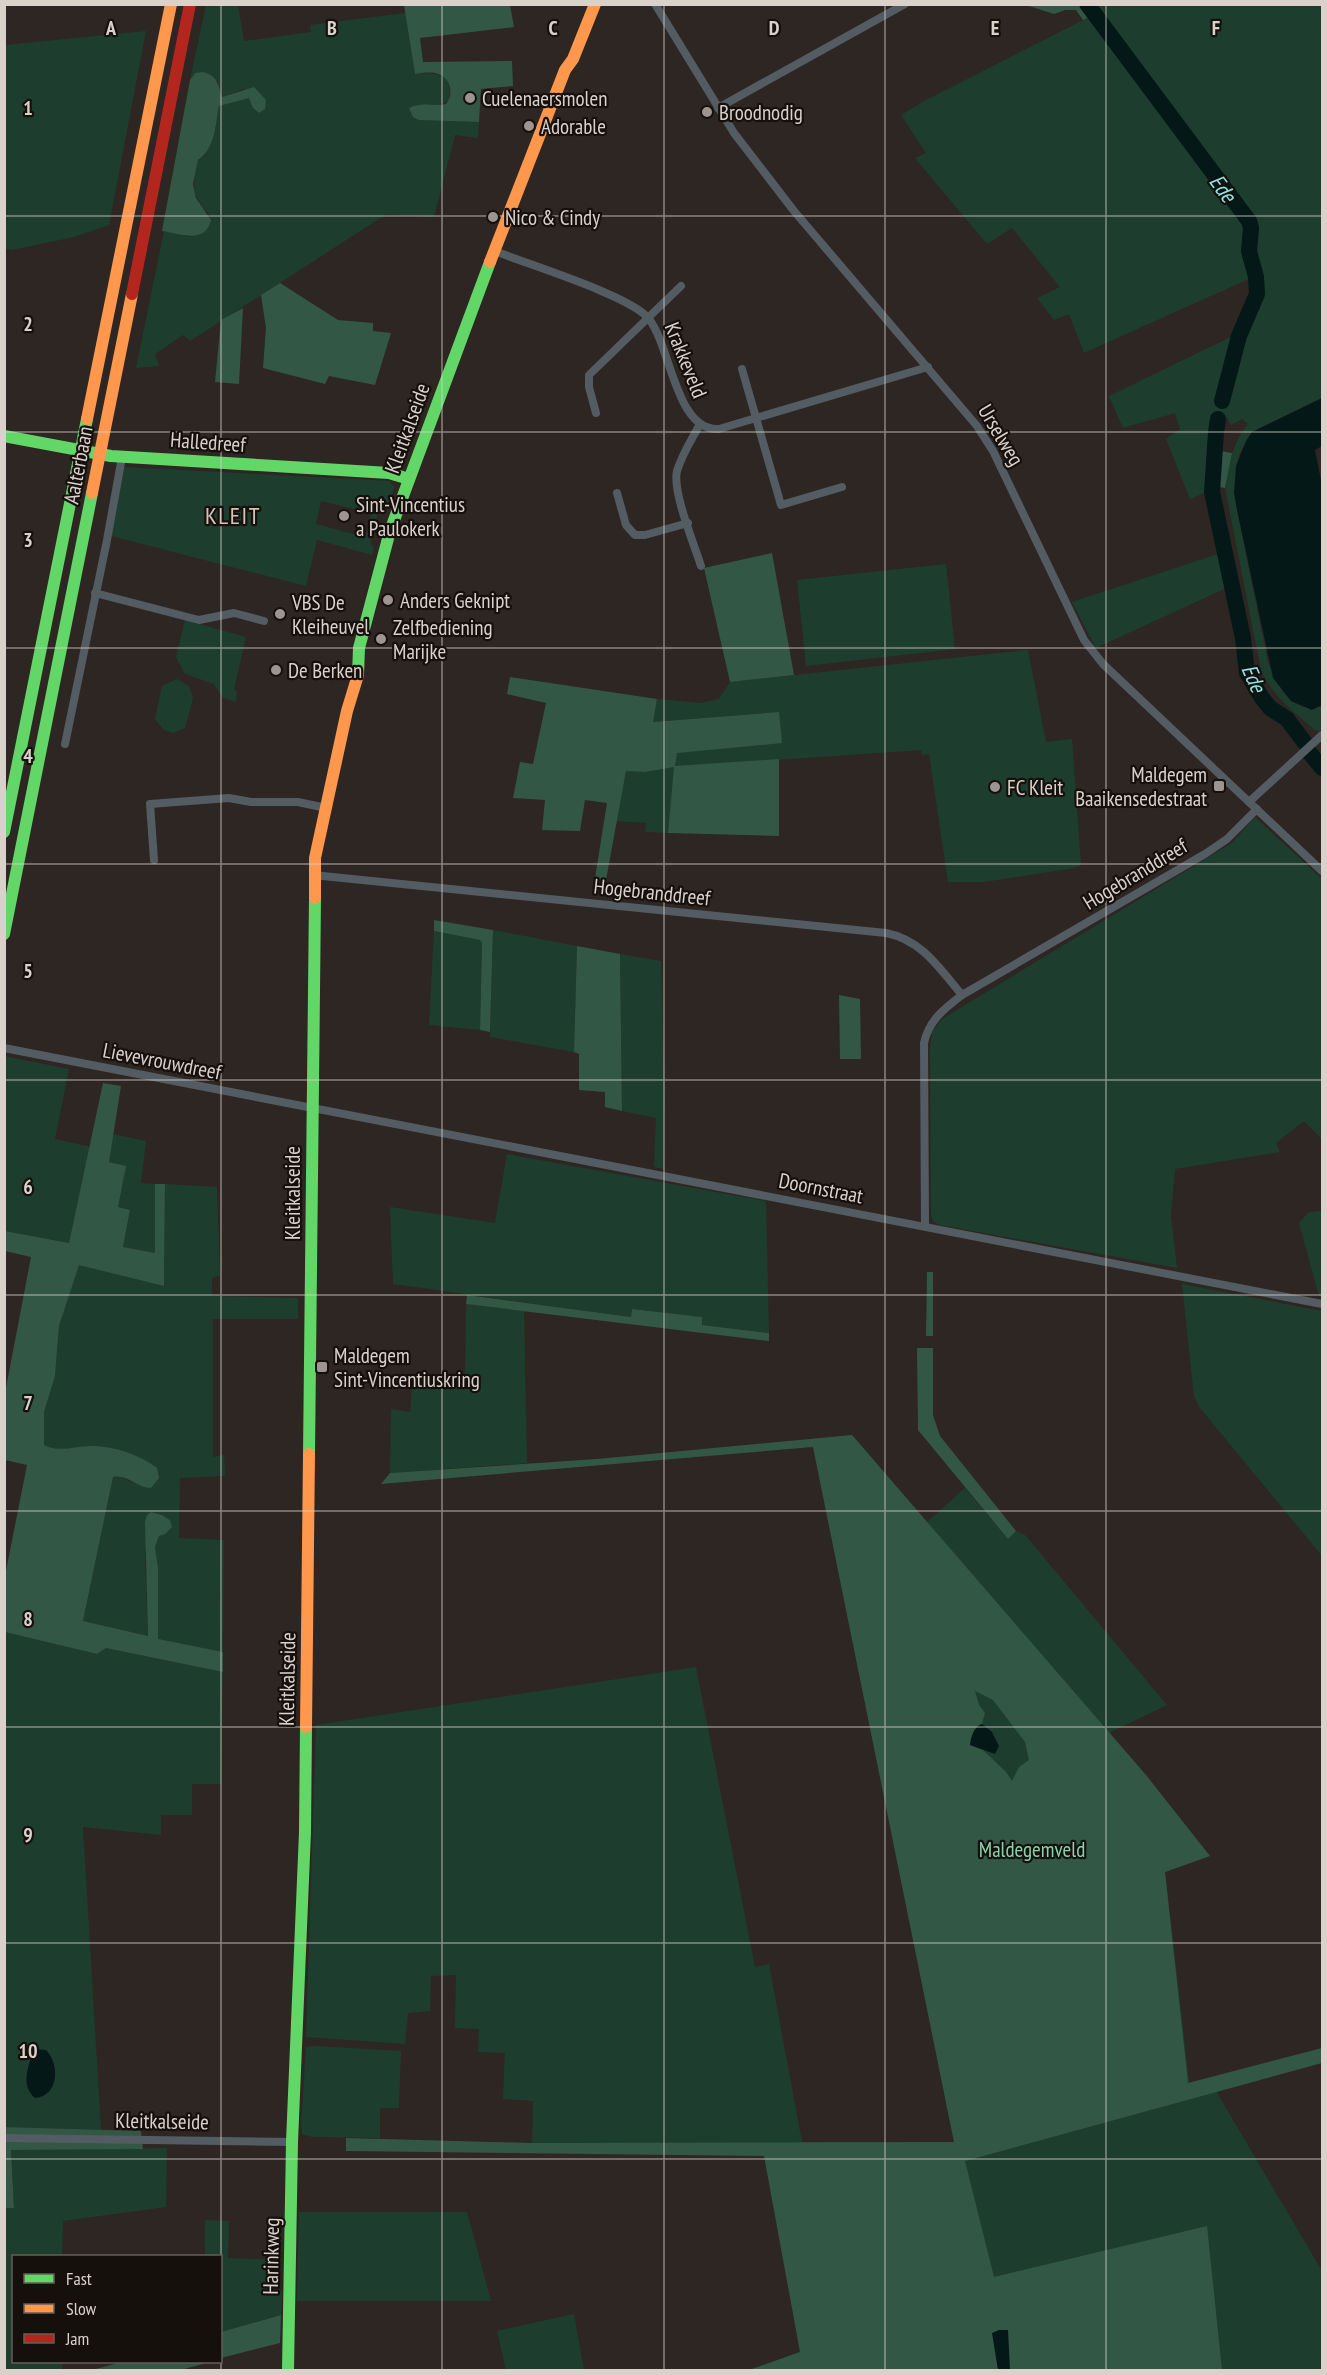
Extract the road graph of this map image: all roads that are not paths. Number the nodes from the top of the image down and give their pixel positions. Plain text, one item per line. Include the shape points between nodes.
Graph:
1 (171, 4) edge
2 (190, 4) edge
3 (595, 4) edge
4 (656, 4) edge
5 (905, 4) edge
6 (718, 108) junction
7 (495, 251) junction
8 (681, 286) dead end
9 (648, 317) junction
10 (928, 367) junction
11 (742, 369) dead end
12 (596, 413) dead end
13 (757, 418) junction
14 (700, 424) junction
15 (4, 436) edge
16 (81, 450) junction
17 (101, 454) junction
18 (122, 457) junction
19 (409, 479) junction
20 (842, 487) dead end
21 (617, 493) dead end
22 (688, 523) junction
23 (701, 566) dead end
24 (95, 593) junction
25 (264, 621) dead end
26 (1323, 735) edge
27 (65, 744) dead end
28 (1249, 802) junction
29 (326, 808) junction
30 (1257, 808) junction
31 (4, 832) edge
32 (154, 860) dead end
33 (1323, 870) edge
34 (313, 875) junction
35 (4, 934) edge
36 (962, 995) junction
37 (4, 1048) edge
38 (312, 1108) junction
39 (925, 1226) junction
40 (1323, 1304) edge
41 (4, 2138) edge
42 (292, 2142) junction
43 (288, 2370) edge

1 - 16 main road, Aalterbaan
2 - 17 main road, Aalterbaan
3 - 7 main road, Kleitkalseide
4 - 6 street, Urselweg
5 - 6 street
6 - 10 street, Urselweg via 794,211
7 - 9 street, Krakkeveld via 618,298
7 - 19 main road, Kleitkalseide
8 - 9 street, Krakkeveld
9 - 12 street, Krakkeveld via 589,375
9 - 14 street, Krakkeveld via 663,344 686,410
10 - 13 street, Krakkeveld
10 - 28 street, Urselweg via 993,451 1084,640 1103,664
11 - 13 street
13 - 14 street, Krakkeveld via 718,429
13 - 20 street via 782,505
14 - 22 street via 676,477
15 - 16 main road, Halledreef
16 - 17 main road, Halledreef
16 - 31 main road, Aalterbaan
17 - 18 main road, Halledreef
17 - 35 main road, Aalterbaan
18 - 19 main road, Halledreef via 389,473
18 - 24 street, Aalterbaan
19 - 29 main road, Kleitkalseide via 390,531 359,648 360,669
21 - 22 street via 628,530 635,535
22 - 23 street
24 - 25 street via 199,620 234,613
24 - 27 street, Aalterbaan
26 - 28 street
28 - 30 street, Urselweg
29 - 32 street via 298,802 229,798 150,804
29 - 34 main road, Kleitkalseide
30 - 33 street, Urselweg
30 - 36 street, Hogebranddreef via 1227,839 1205,854
34 - 36 street, Hogebranddreef via 886,933 919,947
34 - 38 main road, Kleitkalseide
36 - 39 street, Hogebranddreef via 935,1017 924,1043
37 - 38 street, Lievevrouwdreef
38 - 39 street, Doornstraat
38 - 42 main road, Kleitkalseide via 305,1832
39 - 40 street, Doornstraat
41 - 42 street, Kleitkalseide
42 - 43 main road, Harinkweg

